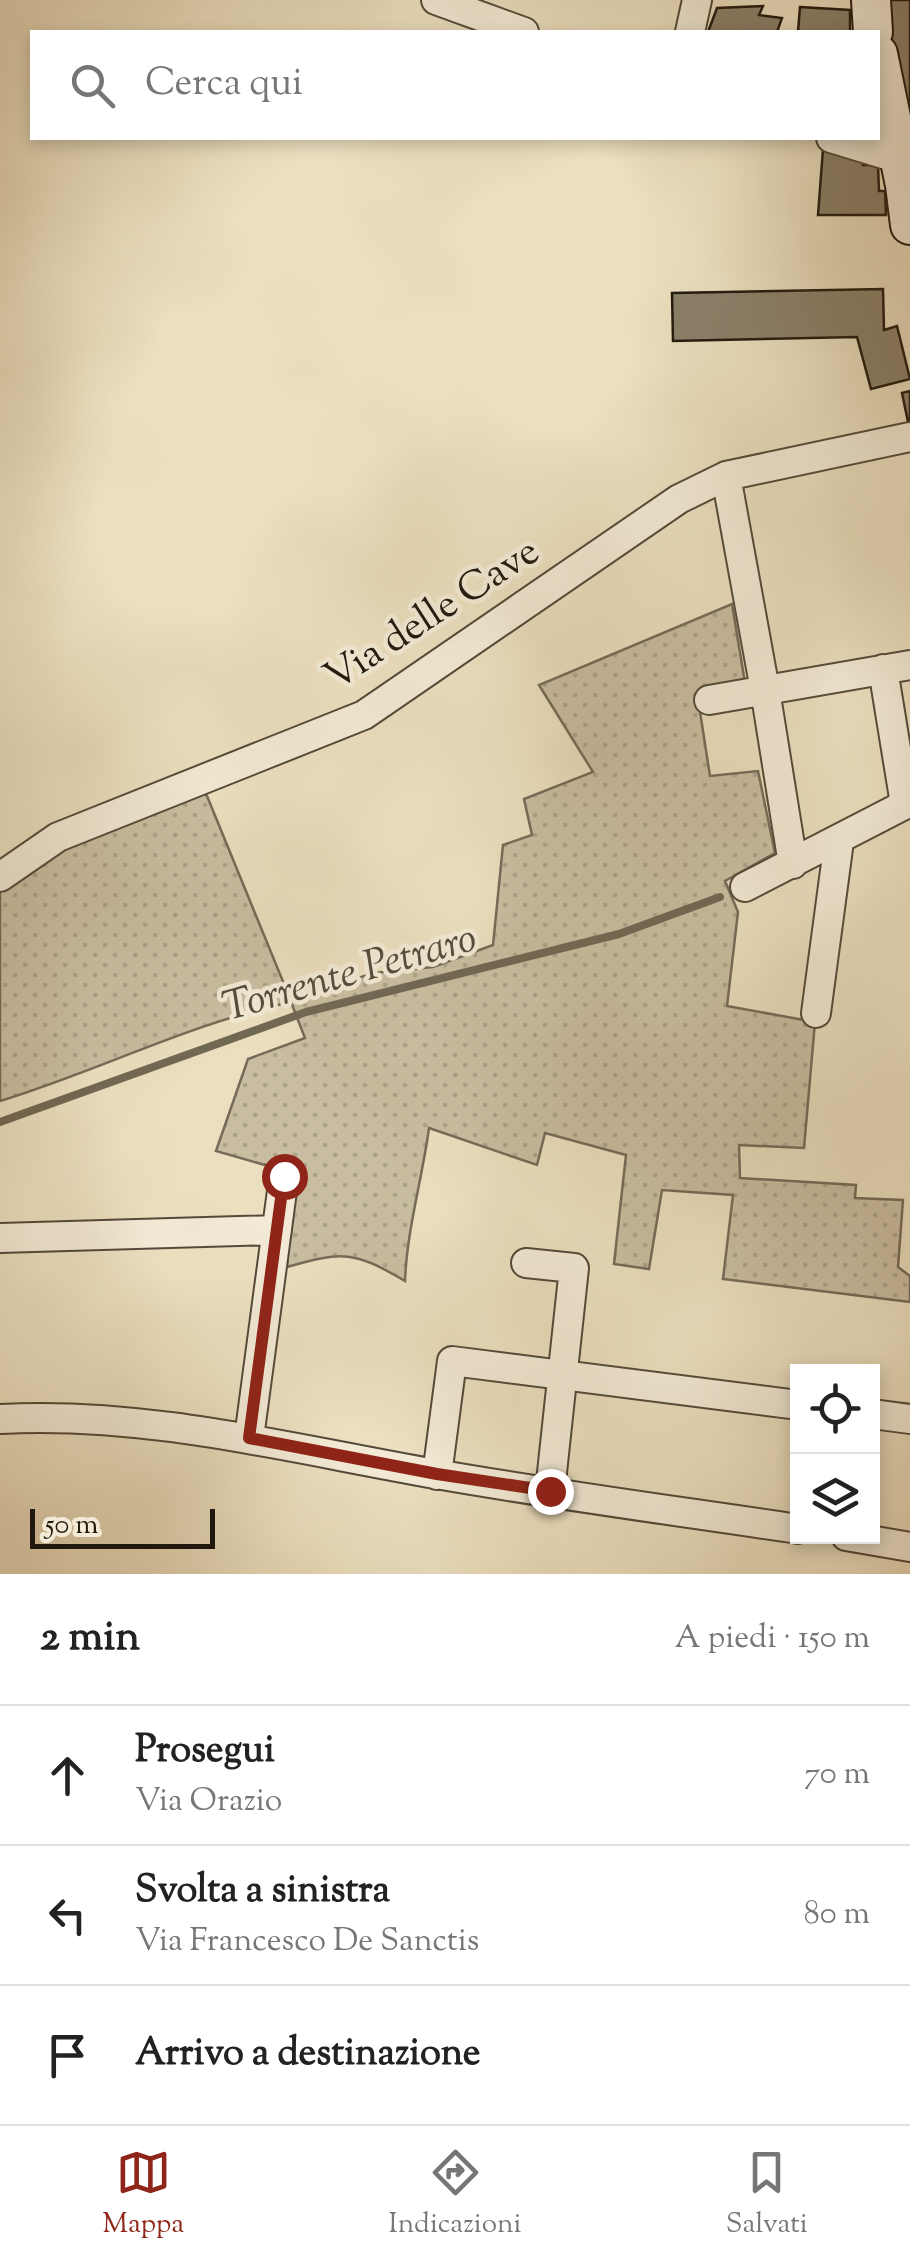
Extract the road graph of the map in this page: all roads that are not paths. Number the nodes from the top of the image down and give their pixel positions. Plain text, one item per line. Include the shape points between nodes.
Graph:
1 (436, 0) edge
2 (697, 0) edge
3 (871, 0) edge
4 (518, 30) edge
5 (690, 30) edge
6 (873, 30) edge
7 (880, 62) edge
8 (835, 140) edge
9 (906, 169) edge
10 (910, 225) edge
11 (910, 437) edge
12 (726, 476) junction
13 (896, 667) edge
14 (765, 690) junction
15 (709, 700) dead end
16 (907, 803) edge
17 (839, 840) junction
18 (792, 864) junction
19 (0, 877) edge
20 (746, 888) dead end
21 (816, 1013) dead end
22 (284, 1176) dead end
23 (277, 1230) junction
24 (0, 1238) edge
25 (526, 1263) dead end
26 (562, 1376) junction
27 (790, 1404) edge
28 (880, 1415) edge
29 (0, 1419) edge
30 (910, 1419) edge
31 (249, 1438) junction
32 (437, 1474) junction
33 (550, 1491) junction
34 (790, 1528) edge
35 (880, 1542) edge
36 (910, 1547) edge

1 - 4 street
2 - 5 street
3 - 6 main road
7 - 9 main road
8 - 9 street
9 - 10 main road
11 - 12 street, Via delle Cave
12 - 14 street
12 - 19 street, Via delle Cave via 680,499 364,715 58,837
13 - 14 street
13 - 16 street
14 - 15 street
14 - 18 street
16 - 17 street
17 - 18 street
17 - 21 street
18 - 20 street
22 - 23 street
23 - 24 street
23 - 31 street
25 - 26 street via 574,1268
26 - 27 street
26 - 32 street via 452,1361
26 - 33 street
28 - 30 street
29 - 31 street via 144,1422
31 - 32 street
32 - 33 street
33 - 34 street
35 - 36 street

